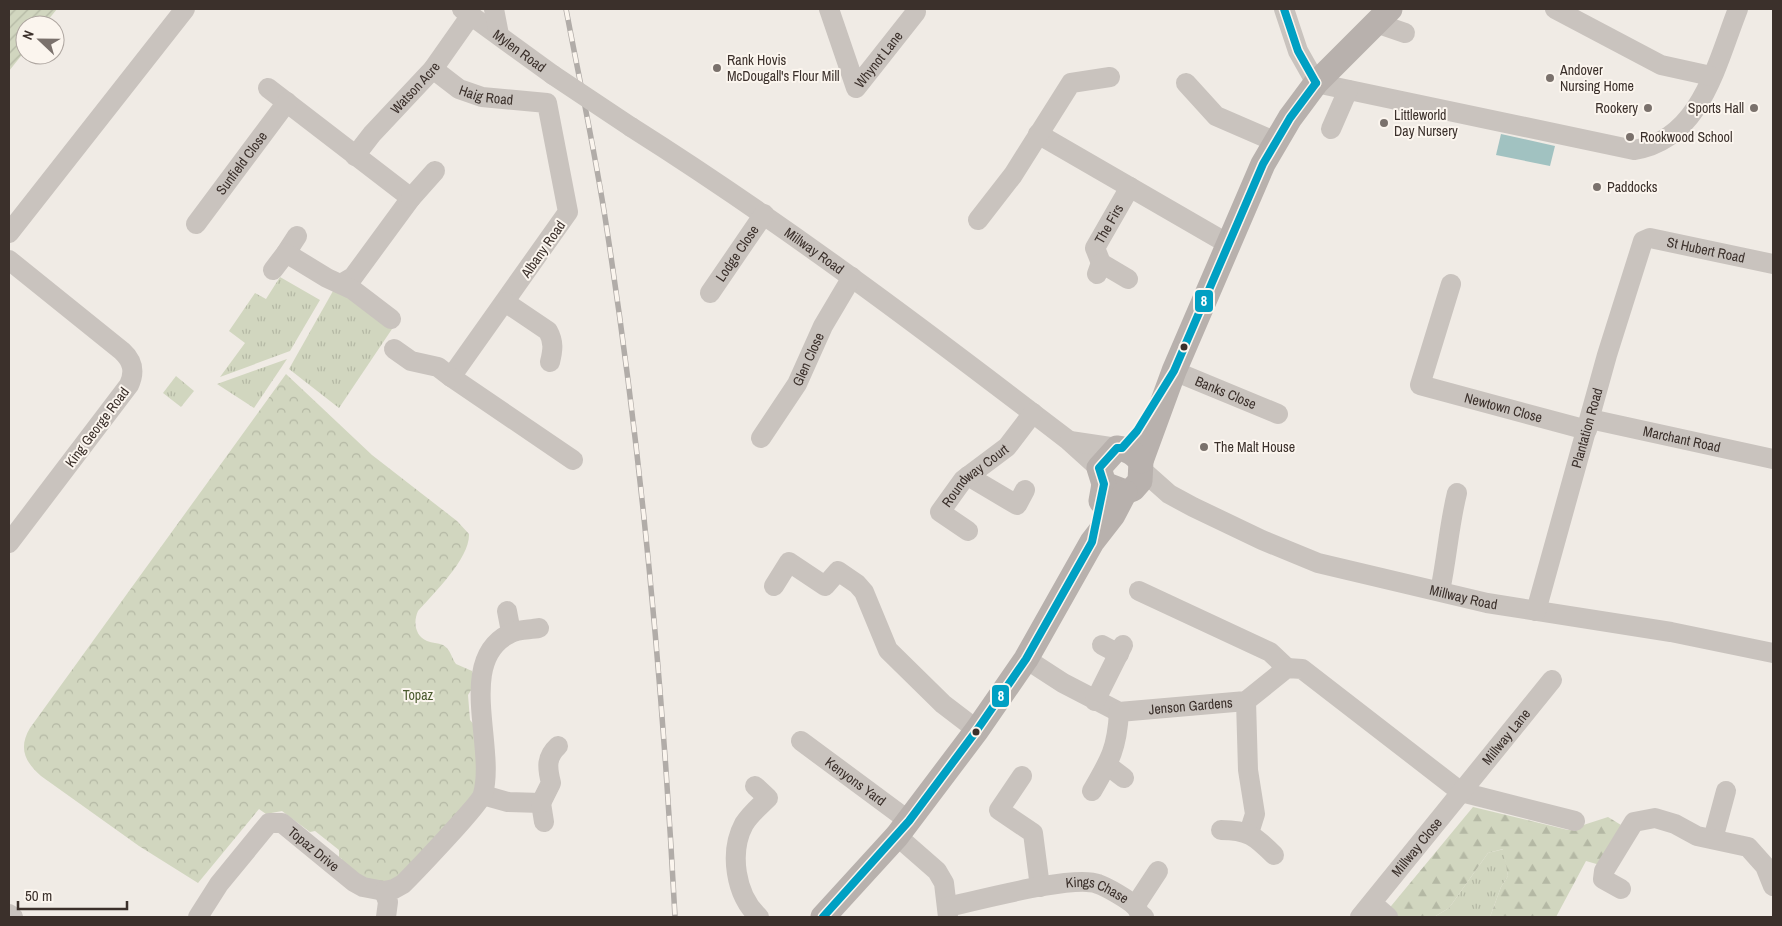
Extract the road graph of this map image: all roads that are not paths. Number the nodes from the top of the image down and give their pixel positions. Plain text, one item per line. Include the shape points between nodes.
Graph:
1 (185, 9) edge
2 (494, 9) edge
3 (829, 9) edge
4 (1284, 9) edge
5 (1554, 9) edge
6 (1738, 9) edge
7 (467, 12) edge
8 (916, 12) dead end
9 (1383, 16) edge
10 (1406, 33) dead end
11 (499, 35) junction
12 (433, 70) junction
13 (553, 75) joint
14 (1712, 76) junction
15 (1110, 77) dead end
16 (1186, 83) dead end
17 (1316, 83) junction
18 (268, 88) dead end
19 (1348, 90) junction
20 (286, 102) junction
21 (547, 103) joint
22 (1331, 129) dead end
23 (1038, 134) junction
24 (1276, 142) junction
25 (355, 156) junction
26 (434, 170) dead end
27 (1130, 187) junction
28 (411, 198) junction
29 (764, 214) junction
30 (978, 220) dead end
31 (196, 224) dead end
32 (9, 233) edge
33 (1230, 245) junction
34 (1641, 245) joint
35 (9, 260) edge
36 (1773, 264) edge
37 (273, 270) dead end
38 (852, 278) junction
39 (1128, 279) dead end
40 (341, 284) junction
41 (1451, 284) dead end
42 (709, 292) dead end
43 (505, 302) junction
44 (392, 319) dead end
45 (394, 349) dead end
46 (550, 362) dead end
47 (1174, 371) junction
48 (445, 372) junction
49 (1033, 413) junction
50 (1278, 414) dead end
51 (1589, 425) junction
52 (761, 438) dead end
53 (1068, 440) junction
54 (1773, 459) edge
55 (573, 460) dead end
56 (1123, 470) junction
57 (968, 476) junction
58 (1025, 490) dead end
59 (1457, 492) dead end
60 (968, 531) dead end
61 (9, 543) edge
62 (774, 586) dead end
63 (1140, 591) dead end
64 (1440, 591) junction
65 (507, 611) dead end
66 (1536, 611) junction
67 (539, 628) dead end
68 (511, 632) junction
69 (1115, 648) dead end
70 (1773, 653) edge
71 (1026, 659) junction
72 (1287, 668) junction
73 (1552, 680) dead end
74 (1095, 701) junction
75 (1246, 701) junction
76 (1119, 712) junction
77 (977, 730) junction
78 (802, 741) dead end
79 (558, 746) dead end
80 (1107, 765) junction
81 (1022, 776) dead end
82 (1124, 778) dead end
83 (754, 786) dead end
84 (1092, 791) dead end
85 (1726, 791) dead end
86 (1461, 792) junction
87 (483, 795) junction
88 (1575, 821) dead end
89 (903, 829) junction
90 (1220, 830) dead end
91 (1249, 833) junction
92 (1713, 839) junction
93 (1274, 855) dead end
94 (1158, 870) dead end
95 (1773, 886) edge
96 (1040, 887) junction
97 (1621, 889) dead end
98 (384, 891) junction
99 (1366, 910) edge
100 (947, 912) edge
101 (9, 914) edge
102 (1139, 914) edge
103 (13, 917) edge
104 (198, 917) edge
105 (386, 917) edge
106 (759, 917) edge
107 (823, 917) edge
108 (1388, 917) edge

1 - 32 street
2 - 11 street
3 - 8 street, Whynot Lane via 856,88
4 - 17 street via 1298,51
5 - 14 street via 1661,65
6 - 14 street
7 - 11 street, Mylen Road
7 - 12 street, Watson Acre
9 - 10 street
9 - 17 main road
11 - 13 street, Mylen Road
12 - 21 street, Haig Road via 459,89 482,97
12 - 25 street, Watson Acre
13 - 29 street, Millway Road, bridge
14 - 19 street via 1702,100 1681,127 1658,144 1634,150
15 - 23 street via 1071,83
16 - 24 street via 1216,116
17 - 19 street
17 - 24 main road
18 - 20 street
19 - 22 street
20 - 25 street
20 - 31 street, Sunfield Close
21 - 43 street, Albany Road via 568,212
23 - 27 street
23 - 30 street
24 - 33 main road via 1263,164
25 - 28 street
26 - 28 street
27 - 33 street
27 - 39 street, The Firs via 1094,248 1099,268
28 - 40 street via 354,277
29 - 38 street, Millway Road
29 - 42 street, Lodge Close
33 - 47 main road
34 - 36 street, St Hubert Road via 1650,238
34 - 51 street, Plantation Road
35 - 61 street, King George Road via 122,351 133,371 129,386
37 - 40 street via 292,244 327,278
38 - 49 street, Millway Road
38 - 52 street, Glen Close via 823,326 797,384
40 - 44 street
41 - 51 street, Newtown Close via 1418,391
43 - 46 street via 548,331 553,349
43 - 48 street, Albany Road
45 - 48 street via 411,361
47 - 50 street, Banks Close
47 - 56 main road via 1137,431
48 - 55 street
49 - 53 street, Millway Road
49 - 57 street, Roundway Court via 1007,447
51 - 54 street, Marchant Road
51 - 66 street, Plantation Road
53 - 56 street, Millway Road
53 - 56 street, Millway Road
56 - 64 street, Millway Road via 1253,536 1318,563
56 - 71 main road via 1092,542
57 - 58 street via 1017,504
57 - 60 street, Roundway Court via 940,512
59 - 64 street
62 - 77 street via 789,562 825,586 838,571 857,584 864,592 888,650 943,704
63 - 72 street via 1270,652
64 - 66 street, Millway Road
65 - 68 street
66 - 70 street, Millway Road via 1671,632
67 - 68 street
68 - 87 street via 492,646 482,669
69 - 74 street
71 - 74 street, Jenson Gardens
71 - 77 main road
72 - 75 street, Jenson Gardens
72 - 86 street via 1302,669
73 - 86 street, Millway Lane
74 - 76 street, Jenson Gardens
75 - 76 street, Jenson Gardens
75 - 91 street via 1248,770 1255,814
76 - 80 street via 1118,739
77 - 89 main road
78 - 89 street, Kenyons Yard
79 - 87 street via 549,757 547,767 551,783 542,813
80 - 82 street
80 - 84 street
81 - 96 street via 991,811 1032,833
83 - 106 street via 768,798 745,822 738,837 736,864 747,902
85 - 92 street
86 - 88 street
86 - 99 street, Millway Close
87 - 98 street via 403,884
89 - 100 street, Kenyons Yard via 944,883
89 - 107 main road
90 - 91 street
91 - 93 street
92 - 95 street via 1748,847 1765,866
92 - 97 street via 1697,836 1655,818 1634,822 1604,871 1603,879
94 - 102 street
96 - 100 street, Kings Chase
96 - 102 street, Kings Chase via 1085,880 1098,883
98 - 104 street, Topaz Drive via 354,882 282,822 276,822 269,823 234,864
98 - 105 street via 388,902
99 - 108 street, Millway Close
101 - 103 street

